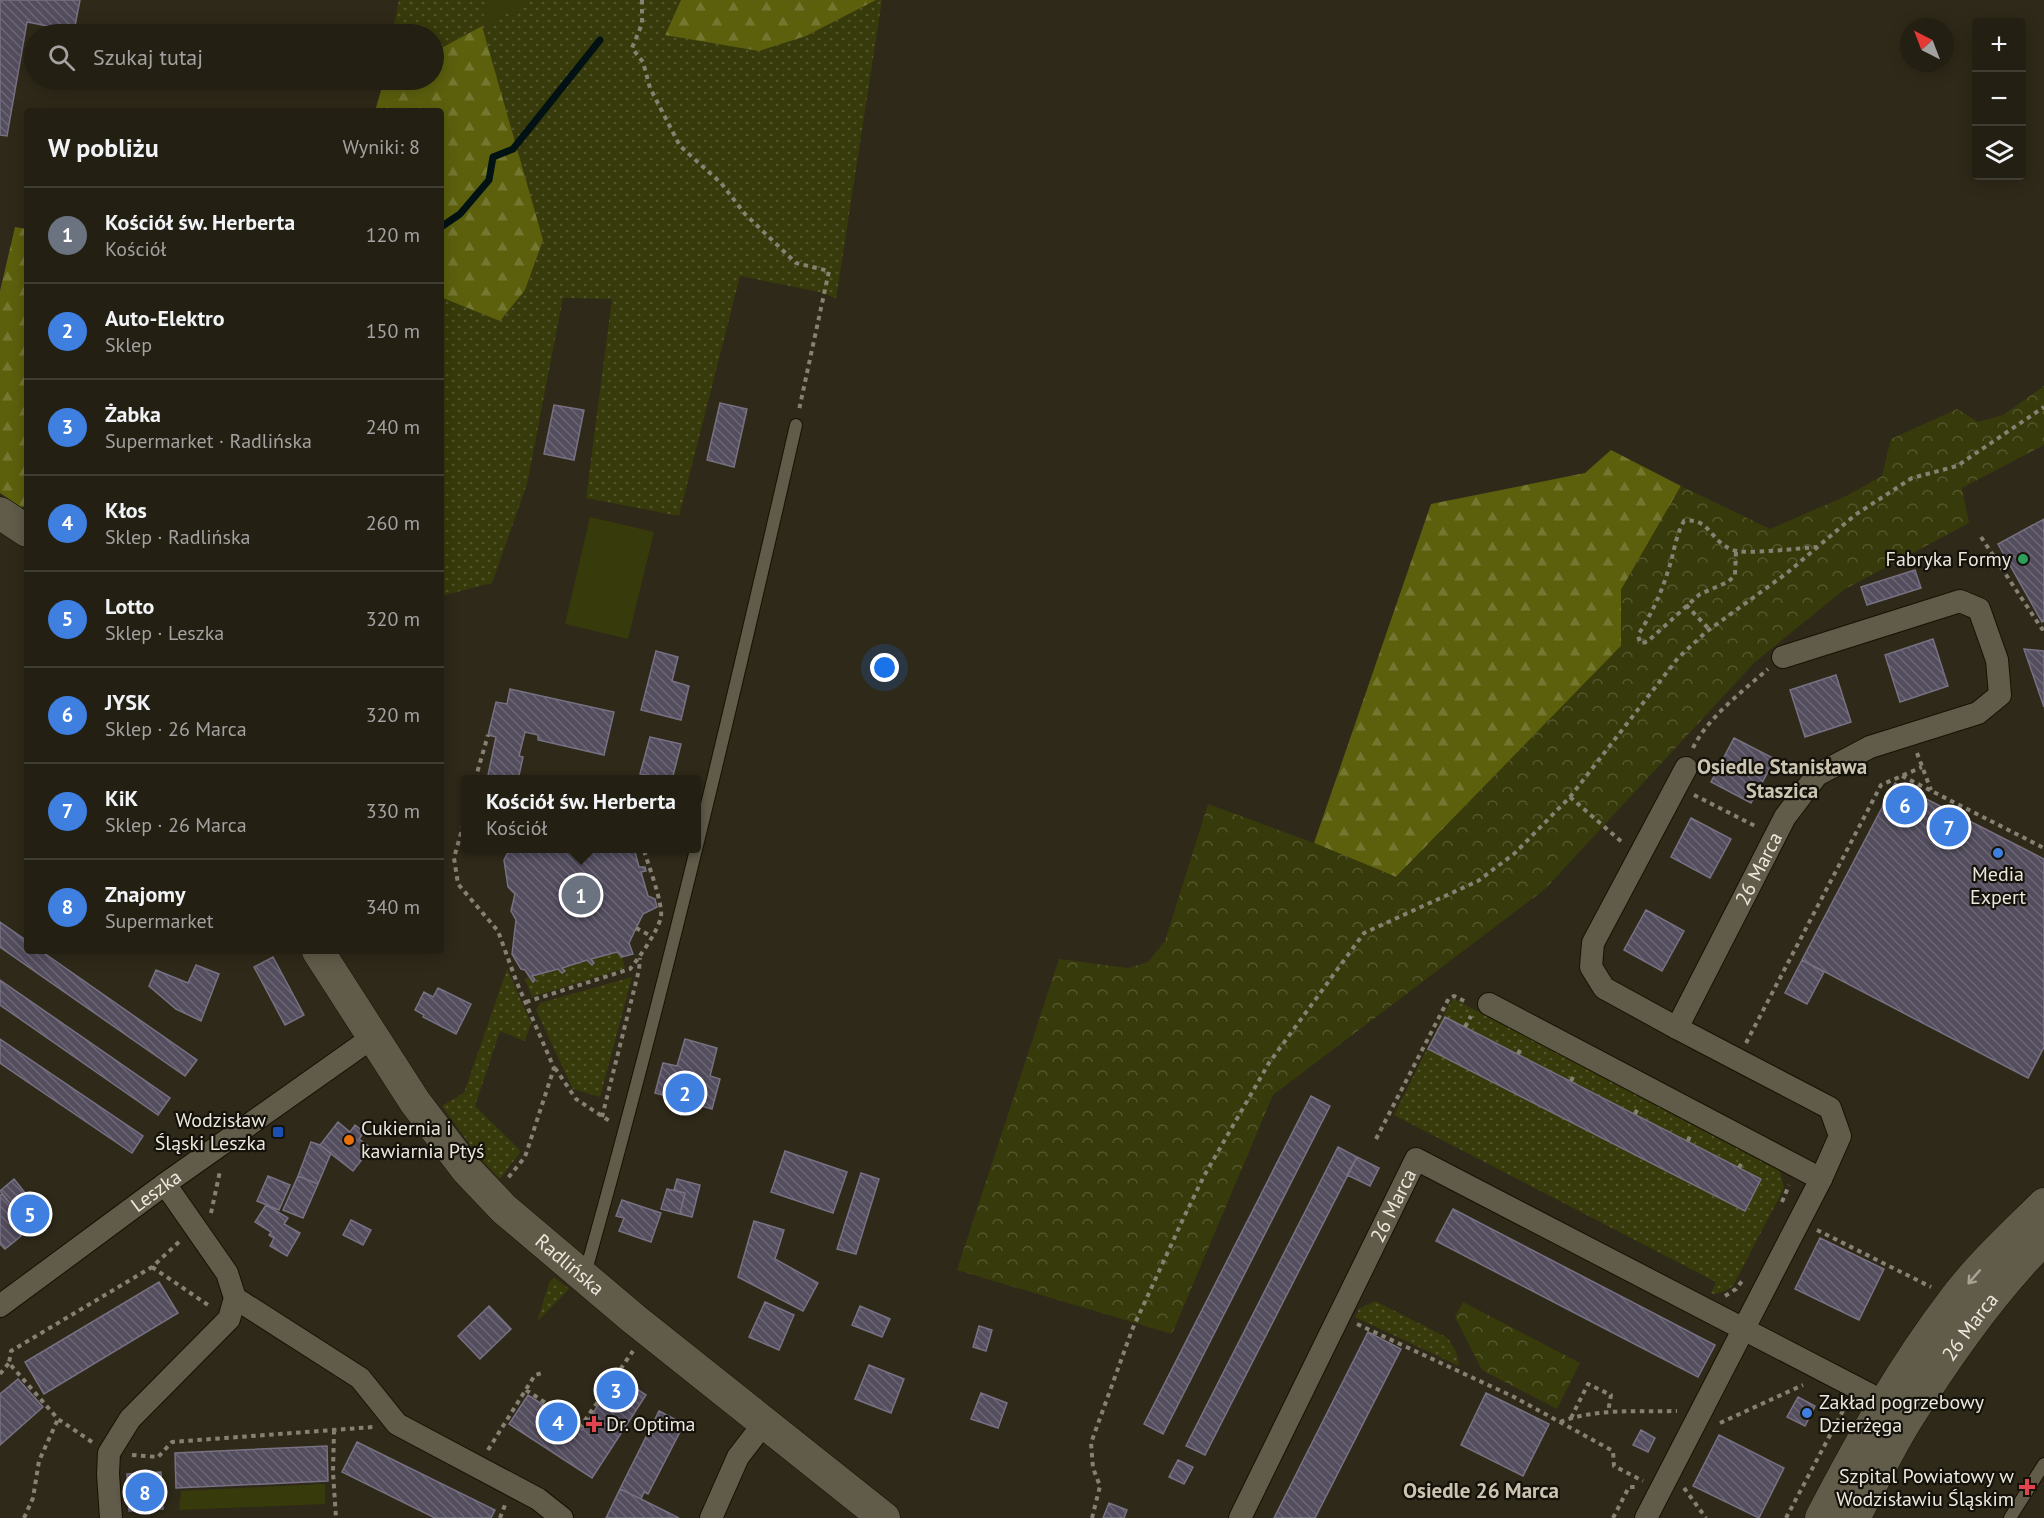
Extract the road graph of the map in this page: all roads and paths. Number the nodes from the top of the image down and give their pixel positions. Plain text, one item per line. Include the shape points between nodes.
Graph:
1 (642, 0) edge
2 (2044, 408) edge
3 (795, 425) joint
4 (0, 513) edge
5 (24, 529) edge
6 (1981, 537) dead end
7 (1818, 547) junction
8 (1736, 552) junction
9 (1686, 605) junction
10 (2044, 628) edge
11 (1709, 630) junction
12 (1783, 657) joint
13 (488, 735) dead end
14 (1916, 749) dead end
15 (1922, 767) junction
16 (476, 775) edge
17 (1902, 776) junction
18 (1682, 777) junction
19 (1931, 790) junction
20 (1570, 796) junction
21 (1605, 825) dead end
22 (1763, 830) dead end
23 (701, 832) edge
24 (461, 839) edge
25 (2044, 848) edge
26 (645, 853) edge
27 (696, 853) edge
28 (636, 928) dead end
29 (651, 936) junction
30 (320, 954) edge
31 (640, 957) junction
32 (526, 1002) junction
33 (1482, 1005) joint
34 (1677, 1028) junction
35 (373, 1037) junction
36 (1737, 1060) junction
37 (554, 1068) junction
38 (1376, 1139) dead end
39 (221, 1167) dead end
40 (1787, 1177) dead end
41 (1821, 1179) junction
42 (165, 1184) junction
43 (502, 1186) dead end
44 (2044, 1204) edge
45 (1779, 1208) dead end
46 (1808, 1225) dead end
47 (195, 1229) junction
48 (2044, 1239) edge
49 (152, 1267) dead end
50 (1747, 1272) dead end
51 (584, 1278) junction
52 (1932, 1287) dead end
53 (0, 1306) edge
54 (232, 1308) junction
55 (1342, 1310) junction
56 (1707, 1310) junction
57 (1742, 1329) junction
58 (633, 1350) dead end
59 (9, 1363) dead end
60 (542, 1373) dead end
61 (0, 1374) edge
62 (1808, 1382) dead end
63 (526, 1390) junction
64 (1884, 1402) junction
65 (1608, 1412) junction
66 (1571, 1418) junction
67 (58, 1419) dead end
68 (1697, 1420) junction
69 (765, 1422) junction
70 (1559, 1422) junction
71 (1721, 1423) junction
72 (334, 1430) dead end
73 (1716, 1432) dead end
74 (2044, 1464) edge
75 (478, 1467) junction
76 (1652, 1486) dead end
77 (1683, 1486) dead end
78 (1641, 1487) dead end
79 (24, 1518) edge
80 (111, 1518) edge
81 (336, 1518) edge
82 (562, 1518) edge
83 (711, 1518) edge
84 (884, 1518) edge
85 (1092, 1518) edge
86 (1240, 1518) edge
87 (1613, 1518) edge
88 (1646, 1518) edge
89 (1706, 1518) edge
90 (1821, 1518) edge
91 (1854, 1518) edge
92 (2010, 1518) edge

1 - 3 path via 642,24 632,48 643,62 650,88 680,146 721,183 745,214 796,263 829,271
2 - 7 path via 1957,466 1911,478 1855,515
3 - 23 lane
4 - 5 street
6 - 10 path
7 - 8 path
7 - 11 path
8 - 9 path via 1735,575
8 - 9 path via 1721,545 1703,524 1684,521 1658,601 1638,635 1640,643 1647,642
9 - 11 path
11 - 20 path via 1678,658
12 - 18 path via 1716,718 1695,744
12 - 34 street, 26 Marca via 1960,601 1979,609 1997,660 2000,695 1978,713 1870,747 1818,775 1785,817
13 - 16 path
14 - 15 path
15 - 17 path
15 - 19 path
17 - 19 path
17 - 36 path via 1881,785
18 - 22 path
18 - 34 street via 1593,943 1591,967 1604,988
19 - 25 path
20 - 21 path
20 - 85 path via 1515,853 1478,881 1364,933 1269,1064 1204,1176 1132,1330 1091,1443 1093,1468 1100,1486
24 - 32 path via 454,858 458,884 498,931
26 - 29 path via 661,916
27 - 51 lane
28 - 29 path
29 - 31 path
30 - 35 street, Radlińska
31 - 32 path via 630,969
31 - 37 path via 602,1117 576,1099
32 - 37 path
33 - 38 path via 1449,998
33 - 41 street
34 - 36 street
35 - 42 street, Leszka
35 - 51 street, Radlińska via 466,1170 504,1209
36 - 41 street via 1830,1108 1840,1136
37 - 43 path via 525,1157
39 - 47 path via 211,1215
40 - 45 path via 1790,1187
41 - 57 street
42 - 47 street
42 - 53 street, Leszka
44 -> 64 street, 26 Marca via 1957,1296
46 - 52 path
47 - 54 street via 226,1273
48 - 91 street, 26 Marca via 1984,1309 1937,1374 1905,1423
49 - 54 path
50 - 56 path via 1736,1289 1716,1298
51 - 69 street, Radlińska
54 - 75 street via 360,1378 397,1424
54 - 80 street via 130,1419 109,1453
55 - 56 street, 26 Marca via 1416,1160
55 - 70 path via 1357,1324
55 - 86 street, 26 Marca
56 - 57 street, 26 Marca
57 - 64 street, 26 Marca
57 - 68 street
58 - 63 path via 581,1425
59 - 61 path
60 - 63 path via 535,1375
62 - 71 path
63 - 75 path
64 - 90 street, 26 Marca
65 - 66 path
65 - 66 path via 1611,1395 1588,1384
65 - 68 path
66 - 70 path
67 - 79 path via 39,1461 33,1498
68 - 71 path
68 - 88 street
69 - 83 street via 738,1457
69 - 84 street, Radlińska
70 - 76 path via 1613,1451 1614,1466
71 - 73 path
72 - 81 path
74 - 92 lane
75 - 82 street via 538,1499
77 - 89 path
78 - 87 path via 1629,1487

